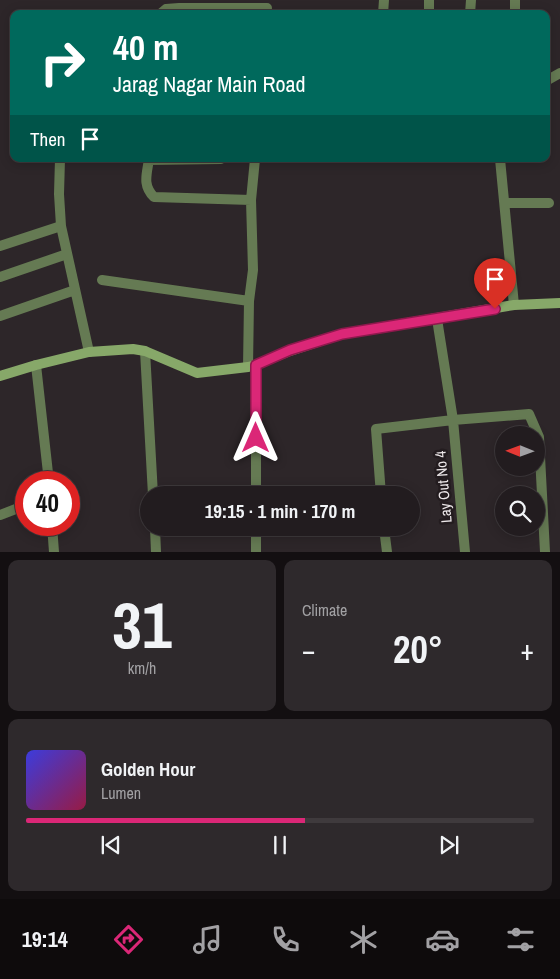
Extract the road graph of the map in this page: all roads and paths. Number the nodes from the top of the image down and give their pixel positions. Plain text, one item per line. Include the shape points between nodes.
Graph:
1 (267, 7) edge
2 (165, 10) edge
3 (60, 162) edge
4 (149, 162) edge
5 (255, 162) edge
6 (500, 162) edge
7 (251, 200) junction
8 (549, 203) dead end
9 (505, 204) junction
10 (61, 226) junction
11 (0, 246) edge
12 (67, 254) junction
13 (0, 277) edge
14 (102, 280) dead end
15 (75, 290) junction
16 (249, 301) junction
17 (560, 303) edge
18 (514, 305) junction
19 (0, 316) edge
20 (437, 319) junction
21 (145, 351) junction
22 (89, 352) junction
23 (36, 365) junction
24 (252, 366) junction
25 (0, 376) edge
26 (453, 420) junction
27 (48, 471) edge
28 (152, 486) edge
29 (256, 486) edge
30 (380, 486) edge
31 (15, 509) edge
32 (0, 515) edge
33 (53, 536) edge
34 (155, 536) edge
35 (256, 536) edge
36 (385, 536) edge
37 (54, 552) edge
38 (156, 552) edge
39 (256, 552) edge
40 (387, 552) edge
41 (465, 552) edge
42 (545, 552) edge

1 - 2 street
3 - 10 street
4 - 7 street via 146,184 154,197
5 - 7 street
6 - 9 street
7 - 16 street via 253,270
8 - 9 street
9 - 18 street
10 - 11 street
10 - 12 street
12 - 13 street
12 - 15 street
14 - 16 street
15 - 19 street
15 - 22 street
16 - 24 street
17 - 18 main road
18 - 20 main road
20 - 24 main road via 342,334
20 - 26 street, Lay Out No 4
21 - 22 main road
21 - 24 main road via 197,373
21 - 28 street
22 - 23 main road
23 - 25 main road
23 - 27 street
24 - 29 street
26 - 30 street via 376,429
26 - 41 street, Lay Out No 4
26 - 42 street via 528,414 539,436
31 - 32 street
33 - 37 street
34 - 38 street
35 - 39 street
36 - 40 street

